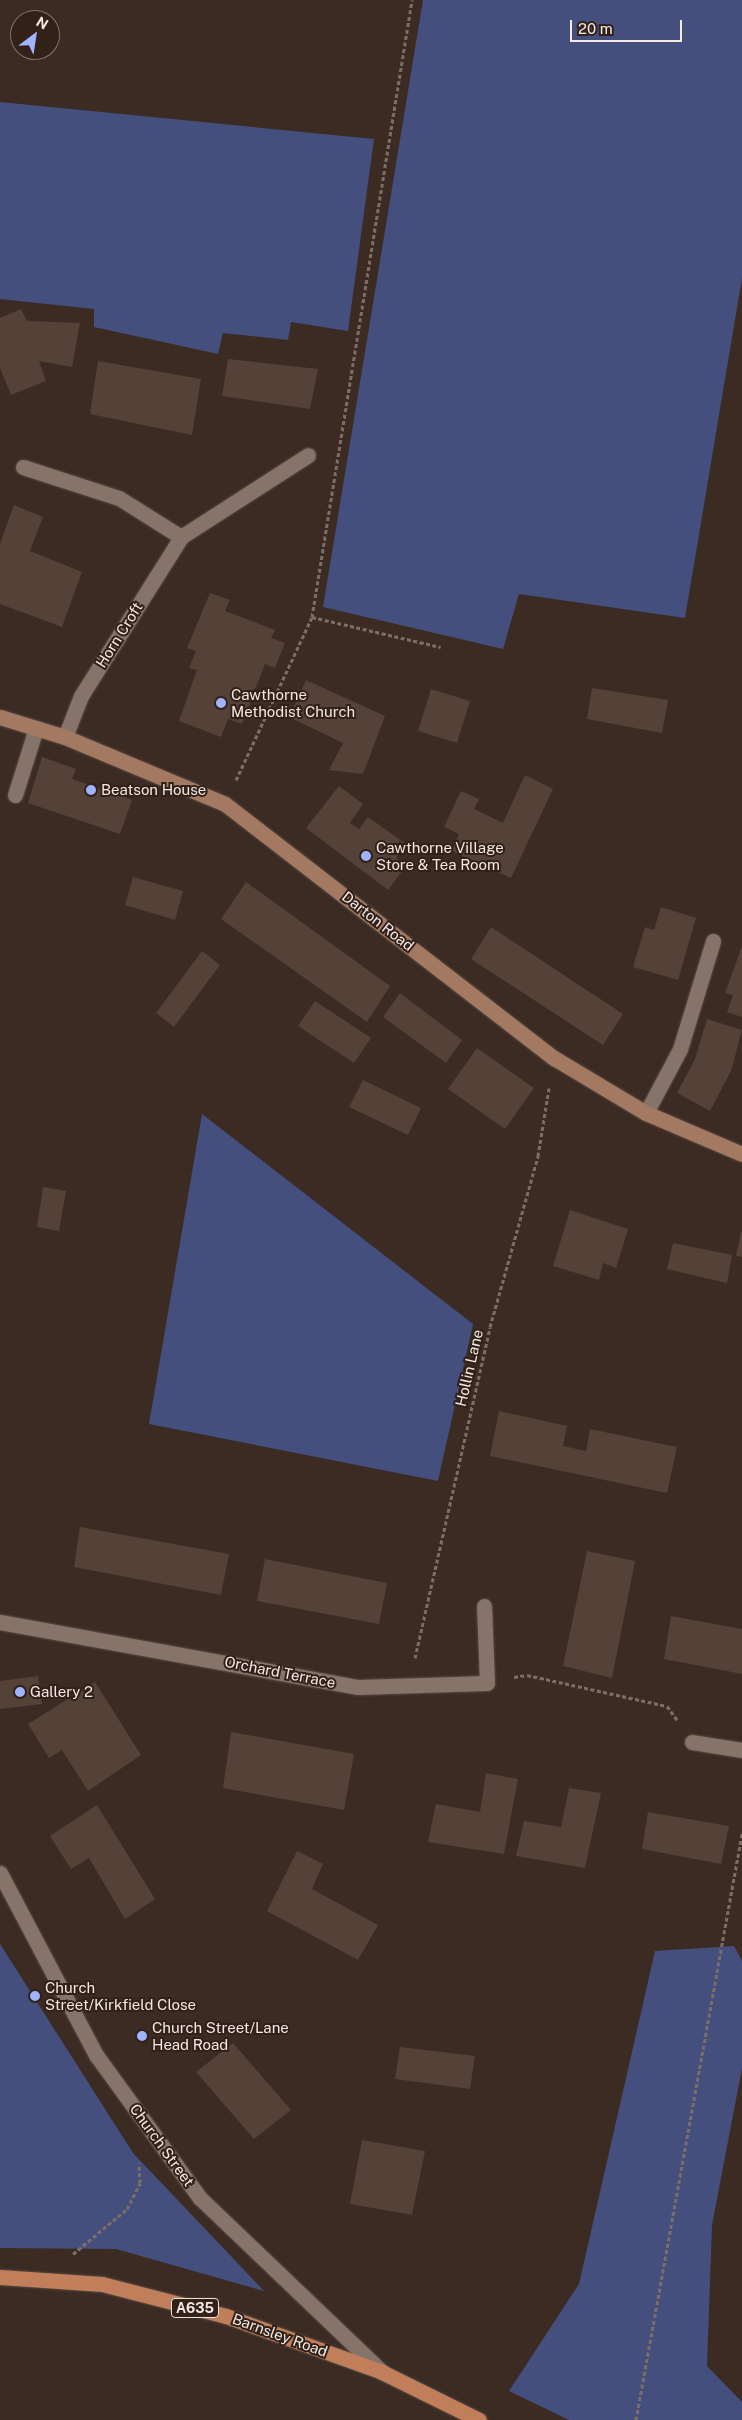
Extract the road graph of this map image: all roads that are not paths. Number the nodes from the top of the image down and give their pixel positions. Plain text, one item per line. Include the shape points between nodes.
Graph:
1 (308, 455) dead end
2 (23, 468) dead end
3 (181, 536) junction
4 (0, 717) edge
5 (36, 728) junction
6 (65, 737) junction
7 (15, 795) dead end
8 (714, 941) dead end
9 (646, 1113) junction
10 (742, 1154) edge
11 (484, 1606) dead end
12 (0, 1622) edge
13 (692, 1742) road end
14 (742, 1750) edge
15 (0, 1873) edge
16 (0, 2276) edge
17 (382, 2372) junction
18 (479, 2420) edge

1 - 3 street, Horn Croft
2 - 3 street via 119,498
3 - 6 street, Horn Croft via 80,696
4 - 5 street, Darton Road
5 - 6 street, Darton Road
5 - 7 street
6 - 9 street, Darton Road via 225,804 554,1058
8 - 9 street via 680,1049
9 - 10 street, Darton Road
11 - 12 street, Orchard Terrace via 486,1683 358,1687
13 - 14 street
15 - 17 street, Church Street via 96,2055 200,2198
16 - 17 main road, Barnsley Road / A635 via 102,2284 226,2316
17 - 18 main road, A635

